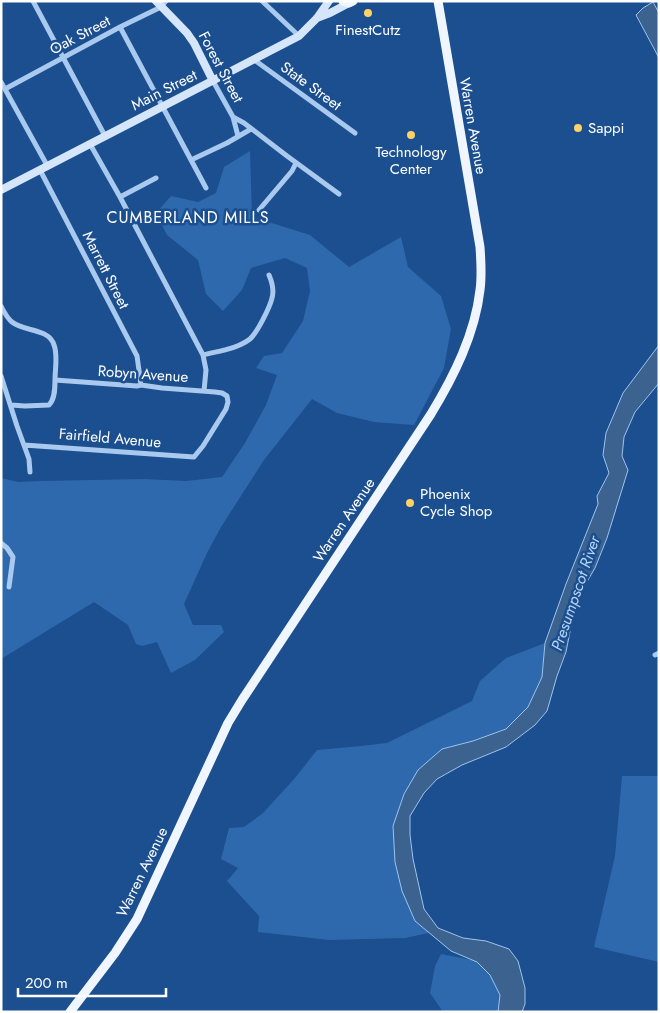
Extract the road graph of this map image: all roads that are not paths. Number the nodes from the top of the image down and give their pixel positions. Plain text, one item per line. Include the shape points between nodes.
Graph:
1 (33, 1) edge
2 (262, 1) edge
3 (329, 1) edge
4 (438, 1) edge
5 (348, 2) edge
6 (161, 3) edge
7 (317, 18) junction
8 (120, 27) junction
9 (299, 36) junction
10 (64, 58) junction
11 (253, 59) junction
12 (212, 80) junction
13 (1, 82) edge
14 (5, 88) junction
15 (162, 107) junction
16 (233, 117) junction
17 (251, 129) junction
18 (355, 133) dead end
19 (105, 136) junction
20 (238, 136) junction
21 (90, 144) junction
22 (192, 160) junction
23 (296, 163) junction
24 (48, 167) junction
25 (40, 170) junction
26 (156, 178) dead end
27 (206, 188) dead end
28 (1, 190) edge
29 (339, 194) dead end
30 (120, 197) junction
31 (259, 210) dead end
32 (269, 275) dead end
33 (1, 306) edge
34 (203, 355) junction
35 (1, 376) edge
36 (55, 380) junction
37 (141, 385) junction
38 (204, 391) junction
39 (11, 405) junction
40 (24, 445) junction
41 (194, 457) joint
42 (30, 472) dead end
43 (1, 543) edge
44 (9, 586) dead end
45 (70, 1012) edge

1 - 10 street
2 - 9 street
3 - 7 main road, Main Street
4 - 45 main road, Warren Avenue via 480,247 480,291 470,335 458,366 431,414 228,723 136,919
5 - 7 main road
6 - 8 street, Oak Street
6 - 12 main road, Forest Street via 194,42
7 - 9 main road, Main Street
8 - 10 street, Oak Street
8 - 15 street
9 - 11 main road, Main Street
10 - 14 street, Oak Street
10 - 19 street
11 - 12 main road, Main Street
11 - 18 street, State Street
12 - 15 main road, Main Street
12 - 16 street, Forest Street
13 - 14 street
14 - 24 street
15 - 19 main road, Main Street
15 - 22 street
16 - 17 street, Forest Street
16 - 20 street
17 - 20 street
17 - 23 street, Forest Street
19 - 21 main road, Main Street
20 - 22 street
21 - 24 main road, Main Street
21 - 30 street
22 - 27 street
23 - 29 street, Forest Street
23 - 31 street
24 - 25 main road, Main Street
25 - 28 main road, Main Street
25 - 37 street, Marrett Street via 137,356
26 - 30 street
30 - 34 street
32 - 34 street via 273,297 262,323 251,338 235,347
33 - 36 street via 12,322 53,341
34 - 38 street via 206,370
35 - 39 street
36 - 37 street, Robyn Avenue
36 - 39 street via 49,405
37 - 38 street, Robyn Avenue
38 - 41 street, Robyn Avenue via 222,393 228,402
39 - 40 street
40 - 41 street, Fairfield Avenue
40 - 42 street
43 - 44 street via 13,557

